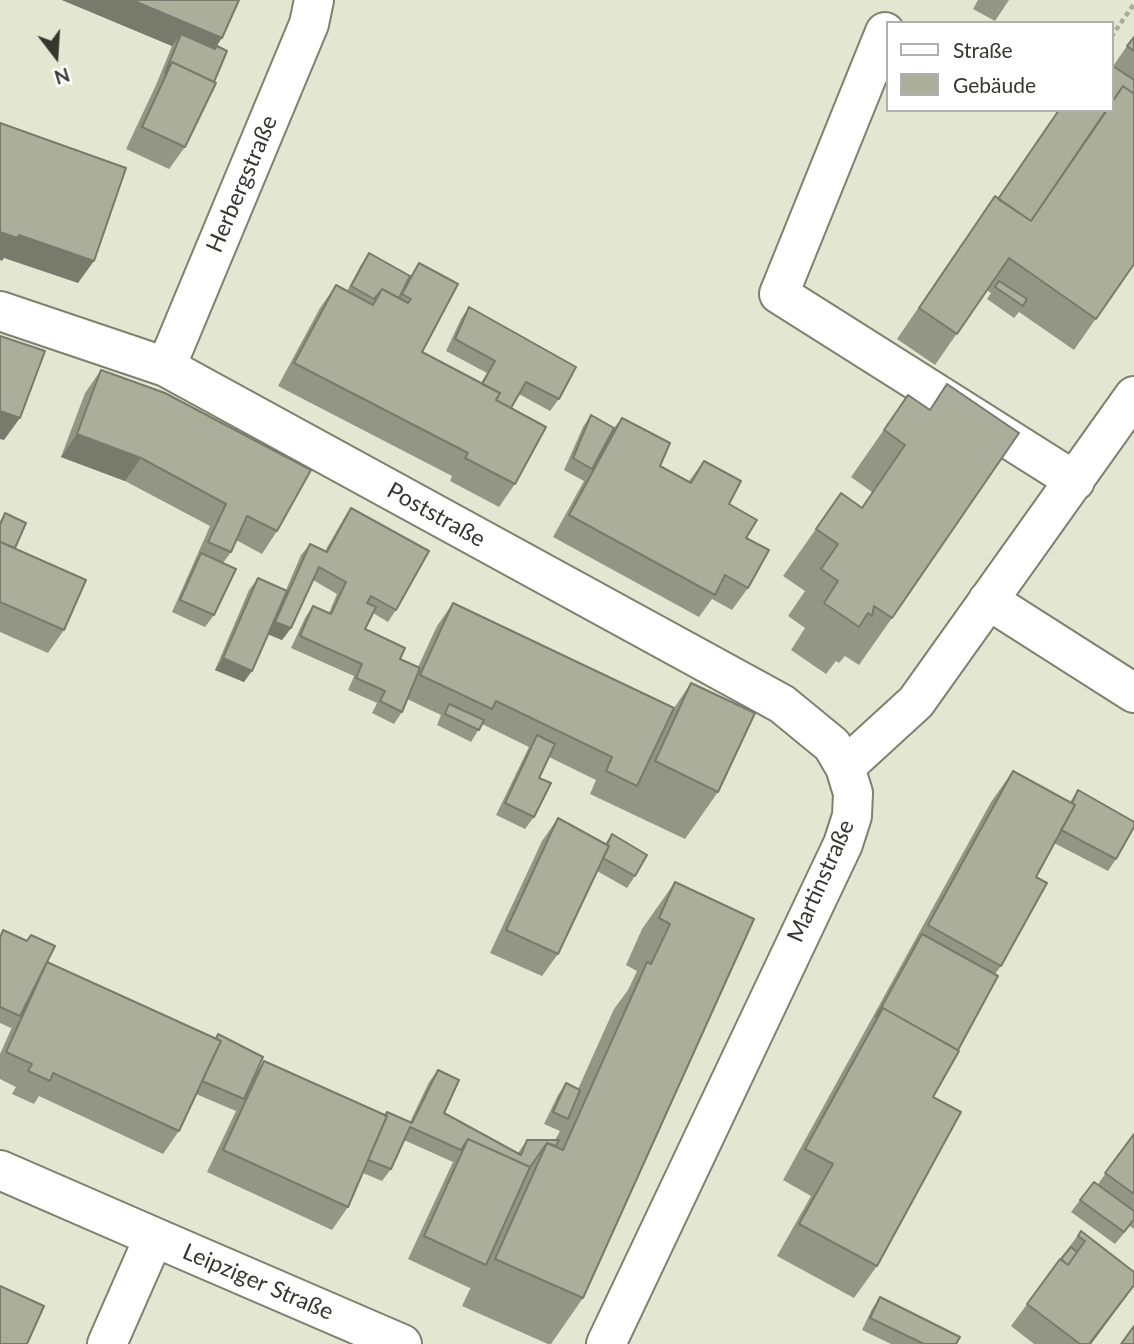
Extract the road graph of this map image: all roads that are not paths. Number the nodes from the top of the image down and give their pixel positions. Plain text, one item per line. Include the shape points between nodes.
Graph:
1 (314, 0) edge
2 (885, 32) dead end
3 (0, 311) edge
4 (166, 367) junction
5 (1134, 396) edge
6 (1075, 481) junction
7 (988, 600) junction
8 (1134, 693) edge
9 (845, 767) junction
10 (0, 1170) edge
11 (154, 1237) junction
12 (107, 1344) edge
13 (402, 1344) edge
14 (606, 1344) edge

1 - 4 street, Herbergstraße via 309,23
2 - 6 street via 779,293
3 - 4 street, Poststraße
4 - 9 street, Poststraße via 782,704 832,745
5 - 6 street
6 - 7 street
7 - 8 street
7 - 9 street via 916,702
9 - 14 street, Martinstraße via 853,793 843,844
10 - 11 street, Leipziger Straße
11 - 12 street, Leipziger Straße
11 - 13 street, Leipziger Straße

